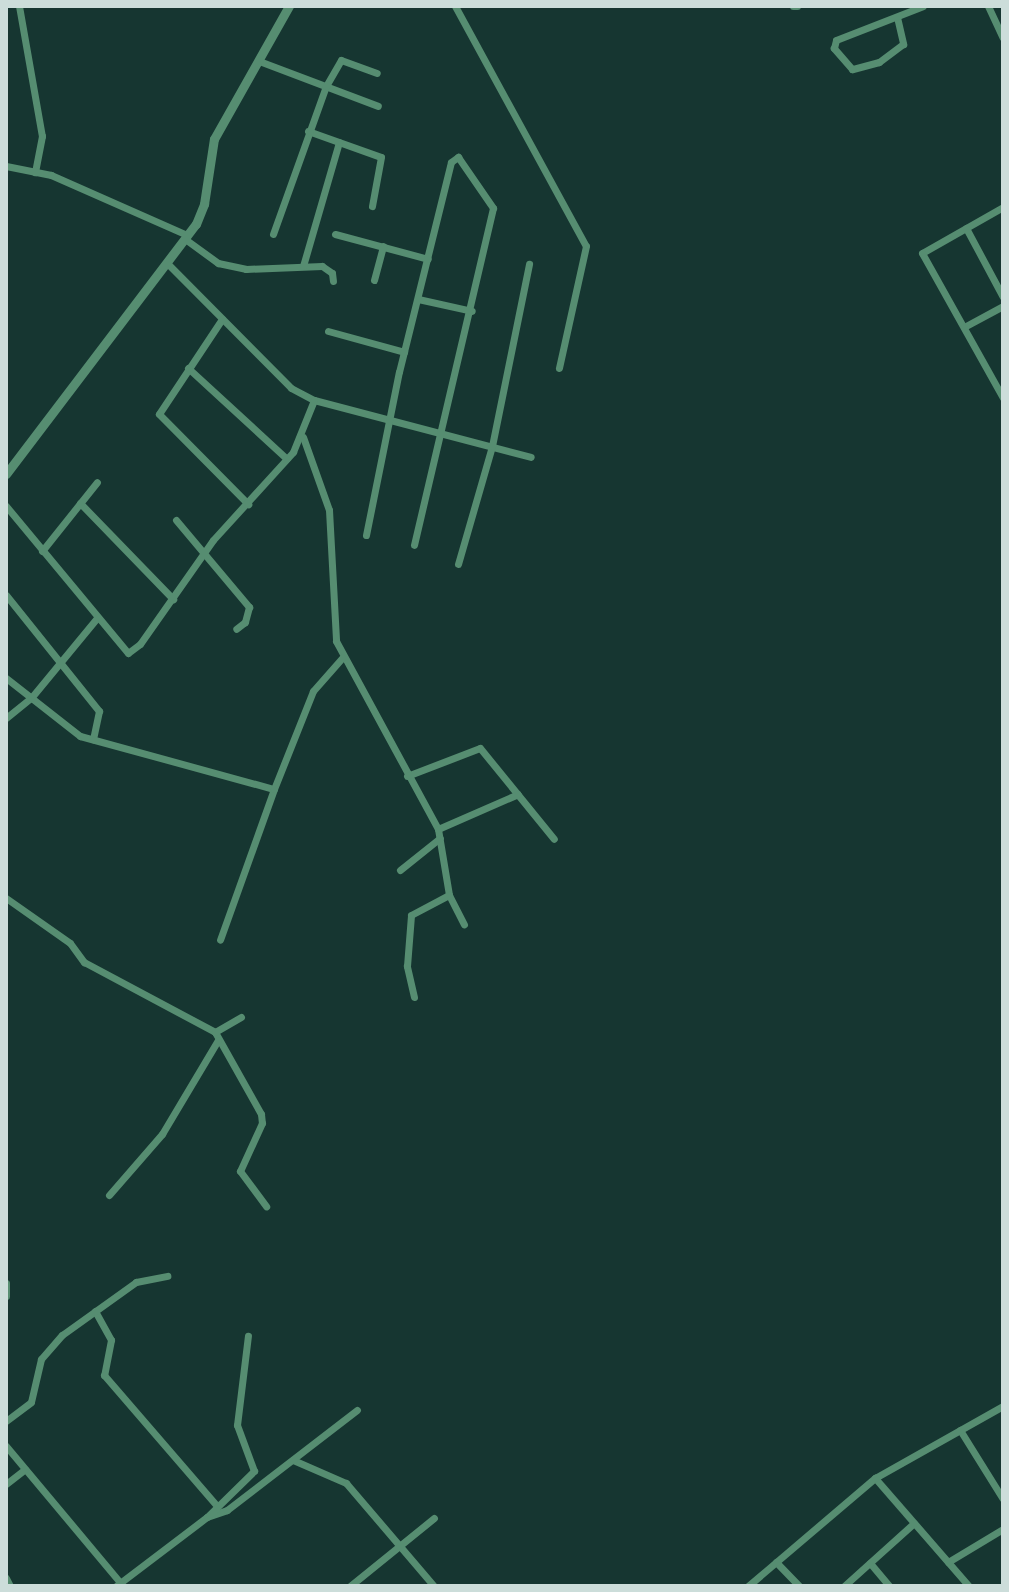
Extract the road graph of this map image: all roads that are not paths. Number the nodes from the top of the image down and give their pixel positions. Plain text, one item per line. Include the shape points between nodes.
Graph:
1 (19, 6) edge
2 (289, 6) edge
3 (455, 6) edge
4 (923, 6) edge
5 (988, 6) edge
6 (897, 17) junction
7 (1003, 38) edge
8 (259, 61) junction
9 (377, 73) dead end
10 (326, 86) junction
11 (378, 106) dead end
12 (308, 131) junction
13 (339, 142) junction
14 (6, 166) edge
15 (35, 172) junction
16 (372, 206) dead end
17 (1003, 207) edge
18 (966, 228) junction
19 (273, 234) dead end
20 (335, 234) dead end
21 (186, 237) junction
22 (383, 246) junction
23 (428, 259) junction
24 (167, 263) junction
25 (529, 264) dead end
26 (303, 266) junction
27 (374, 280) dead end
28 (333, 281) dead end
29 (1003, 297) edge
30 (418, 299) junction
31 (1003, 306) edge
32 (472, 311) junction
33 (222, 319) junction
34 (964, 327) junction
35 (328, 331) dead end
36 (404, 352) junction
37 (188, 368) junction
38 (559, 368) dead end
39 (1003, 398) edge
40 (314, 400) junction
41 (392, 421) junction
42 (444, 434) junction
43 (303, 437) junction
44 (492, 446) junction
45 (531, 457) dead end
46 (287, 459) junction
47 (6, 474) edge
48 (97, 482) dead end
49 (80, 503) junction
50 (248, 504) junction
51 (6, 506) edge
52 (176, 520) dead end
53 (366, 535) dead end
54 (414, 545) dead end
55 (42, 551) junction
56 (207, 552) junction
57 (458, 564) dead end
58 (6, 595) edge
59 (173, 599) junction
60 (97, 618) junction
61 (236, 629) dead end
62 (342, 658) junction
63 (60, 665) junction
64 (6, 678) edge
65 (31, 698) junction
66 (6, 718) edge
67 (93, 739) junction
68 (407, 776) junction
69 (274, 789) junction
70 (518, 794) junction
71 (439, 834) junction
72 (554, 839) dead end
73 (400, 870) dead end
74 (449, 895) junction
75 (6, 898) edge
76 (464, 924) dead end
77 (220, 940) dead end
78 (414, 997) dead end
79 (241, 1017) dead end
80 (216, 1036) junction
81 (109, 1195) dead end
82 (266, 1206) dead end
83 (167, 1276) dead end
84 (6, 1283) edge
85 (6, 1296) edge
86 (95, 1311) junction
87 (248, 1336) dead end
88 (1003, 1406) edge
89 (357, 1410) dead end
90 (6, 1421) edge
91 (960, 1430) junction
92 (6, 1446) edge
93 (293, 1460) junction
94 (25, 1469) junction
95 (875, 1478) junction
96 (6, 1484) edge
97 (1003, 1499) edge
98 (217, 1506) junction
99 (207, 1517) junction
100 (434, 1518) dead end
101 (914, 1523) junction
102 (1003, 1529) edge
103 (400, 1544) junction
104 (776, 1562) junction
105 (948, 1562) junction
106 (870, 1563) junction
107 (6, 1578) edge
108 (120, 1585) edge
109 (354, 1585) edge
110 (10, 1586) edge
111 (434, 1586) edge
112 (748, 1586) edge
113 (799, 1586) edge
114 (844, 1586) edge
115 (889, 1586) edge
116 (969, 1586) edge

1 - 15 street via 42,136
2 - 8 street
3 - 38 street via 586,246
4 - 6 street
5 - 7 street
6 - 6 street via 836,40 834,48 852,69 879,62 903,44
8 - 10 street
8 - 21 street via 214,139 204,204
9 - 10 street via 342,58
10 - 11 street
10 - 12 street
12 - 13 street
12 - 19 street
13 - 16 street via 381,157
13 - 26 street
14 - 15 street
15 - 21 street via 114,200
17 - 18 street
18 - 29 street
18 - 34 street via 922,253
20 - 22 street
21 - 24 street
21 - 26 street via 218,263 246,269
22 - 23 street
22 - 27 street
23 - 30 street
23 - 32 street via 451,162 458,157 493,208
24 - 33 street
24 - 47 street
25 - 44 street
26 - 28 street via 328,269
30 - 32 street
30 - 36 street
31 - 34 street
32 - 42 street
33 - 37 street
33 - 40 street via 291,388
34 - 39 street
35 - 36 street
36 - 41 street
37 - 46 street
37 - 50 street via 159,414
40 - 41 street
40 - 43 street
41 - 42 street
41 - 53 street
42 - 44 street
42 - 54 street
43 - 46 street
43 - 62 street via 329,510 332,620
44 - 45 street
44 - 57 street
46 - 50 street
48 - 49 street
49 - 55 street
49 - 59 street
50 - 56 street
51 - 55 street
52 - 56 street
55 - 60 street
56 - 59 street
56 - 61 street via 249,607 245,622
58 - 63 street
59 - 60 street via 128,653
60 - 63 street
62 - 68 street
62 - 69 street via 313,691
63 - 65 street
63 - 67 street via 99,711
64 - 65 street
65 - 66 street
65 - 67 street via 73,733
67 - 69 street
68 - 70 street via 480,748
68 - 71 street
69 - 77 street
70 - 71 street
70 - 72 street
71 - 73 street
71 - 74 street
74 - 76 street
74 - 78 street via 411,915 407,966
75 - 80 street via 70,943 84,962
79 - 80 street
80 - 81 street via 162,1134
80 - 82 street via 261,1114 262,1123 240,1171
83 - 86 street via 136,1282
84 - 85 street
86 - 90 street via 45,1352 31,1402
86 - 98 street via 111,1340 104,1375
87 - 98 street via 237,1425 238,1438 255,1466
88 - 91 street
89 - 93 street
91 - 95 street
91 - 97 street
92 - 94 street
93 - 99 street via 227,1510
93 - 103 street via 346,1483
94 - 96 street
94 - 108 street
95 - 101 street
95 - 104 street
98 - 99 street
99 - 108 street
100 - 103 street
101 - 105 street
101 - 106 street
102 - 105 street
103 - 109 street
103 - 111 street
104 - 112 street
104 - 113 street
105 - 116 street
106 - 114 street
106 - 115 street
107 - 110 street

